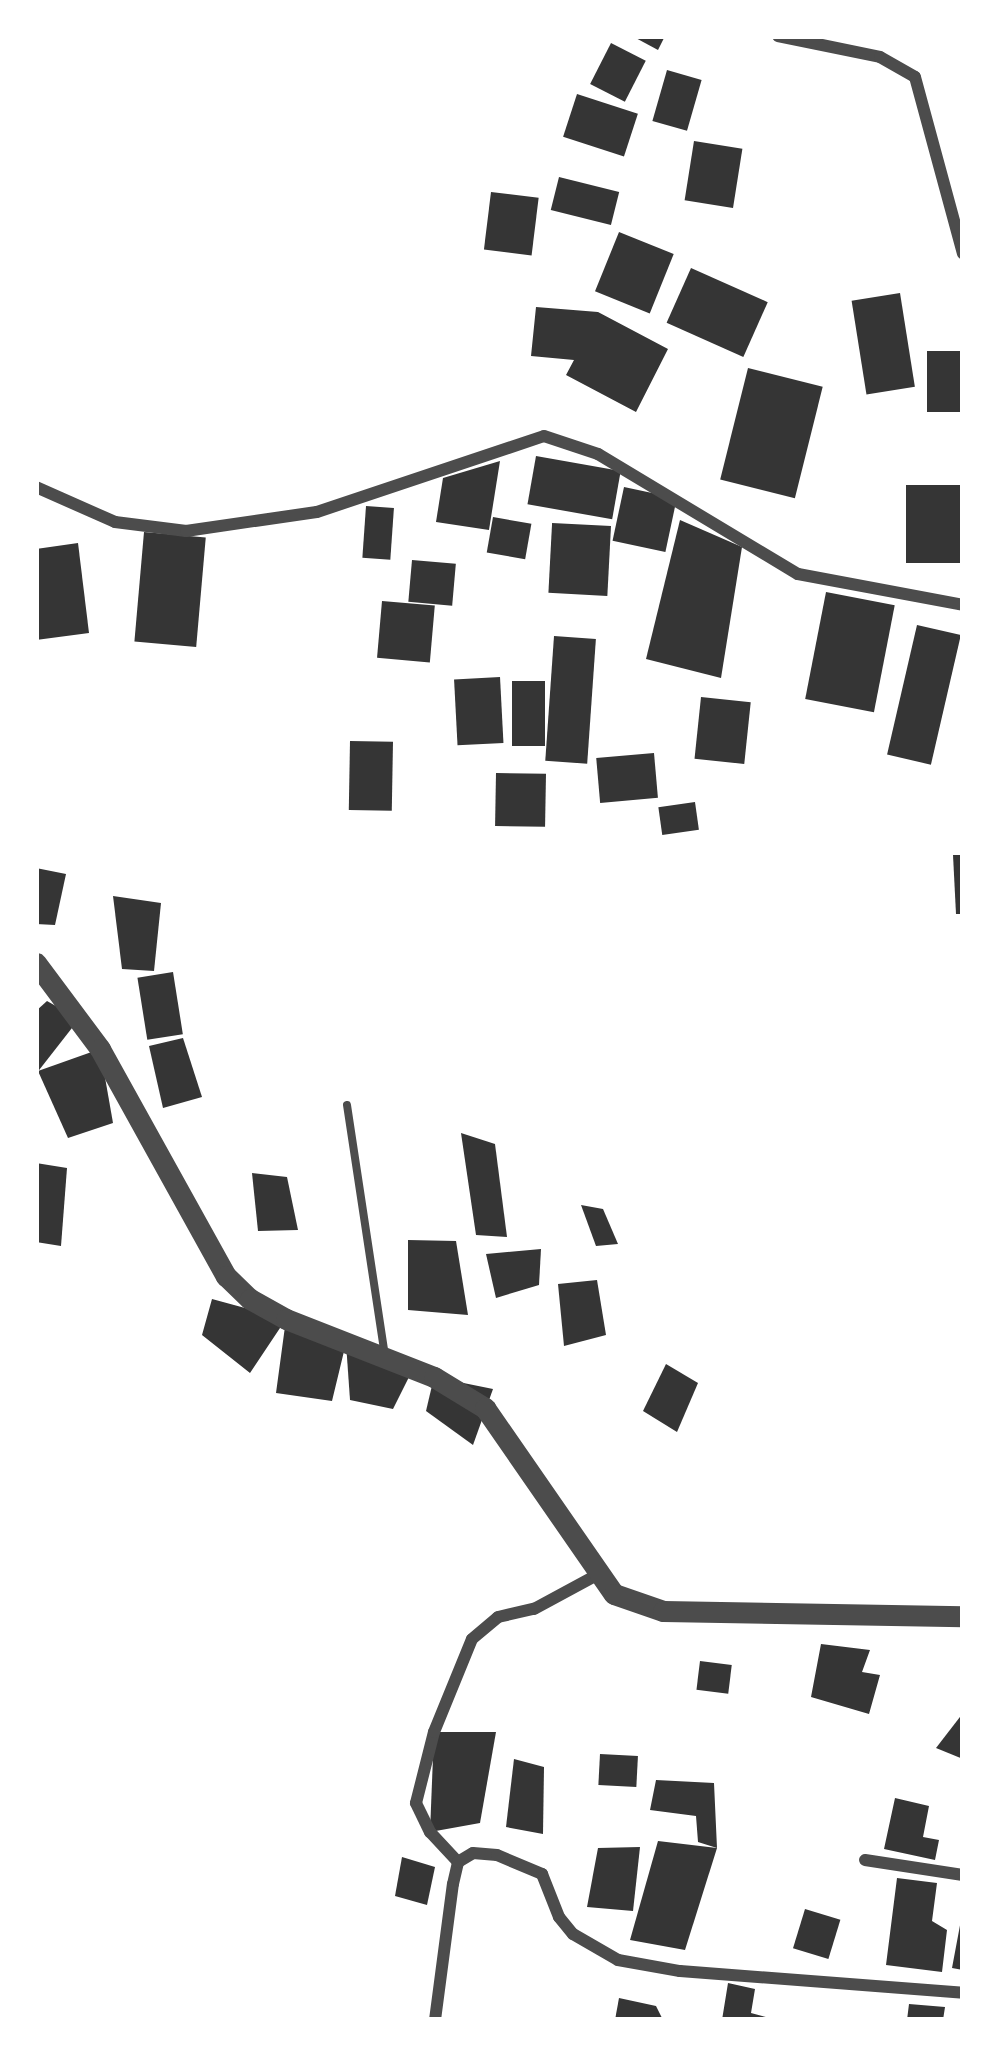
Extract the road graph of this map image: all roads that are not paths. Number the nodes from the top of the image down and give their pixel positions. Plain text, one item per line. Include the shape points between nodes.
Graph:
1 (778, 36) edge
2 (963, 254) edge
3 (36, 488) edge
4 (963, 605) edge
5 (36, 962) edge
6 (346, 1105) dead end
7 (386, 1358) junction
8 (597, 1575) junction
9 (963, 1616) edge
10 (866, 1860) dead end
11 (458, 1862) junction
12 (963, 1875) edge
13 (963, 1994) edge
14 (435, 2020) edge

1 - 2 street via 880,57 916,77
3 - 4 street via 115,522 186,531 317,512 544,436 598,454 799,574
5 - 7 street via 100,1048 226,1276 286,1318
6 - 7 lane
7 - 8 street via 485,1408
8 - 9 street via 614,1594 662,1611
8 - 11 street via 534,1609 498,1617 472,1640 434,1732 416,1803
10 - 12 street
11 - 13 street via 473,1853 497,1855 542,1874 573,1934 618,1960
11 - 14 street

